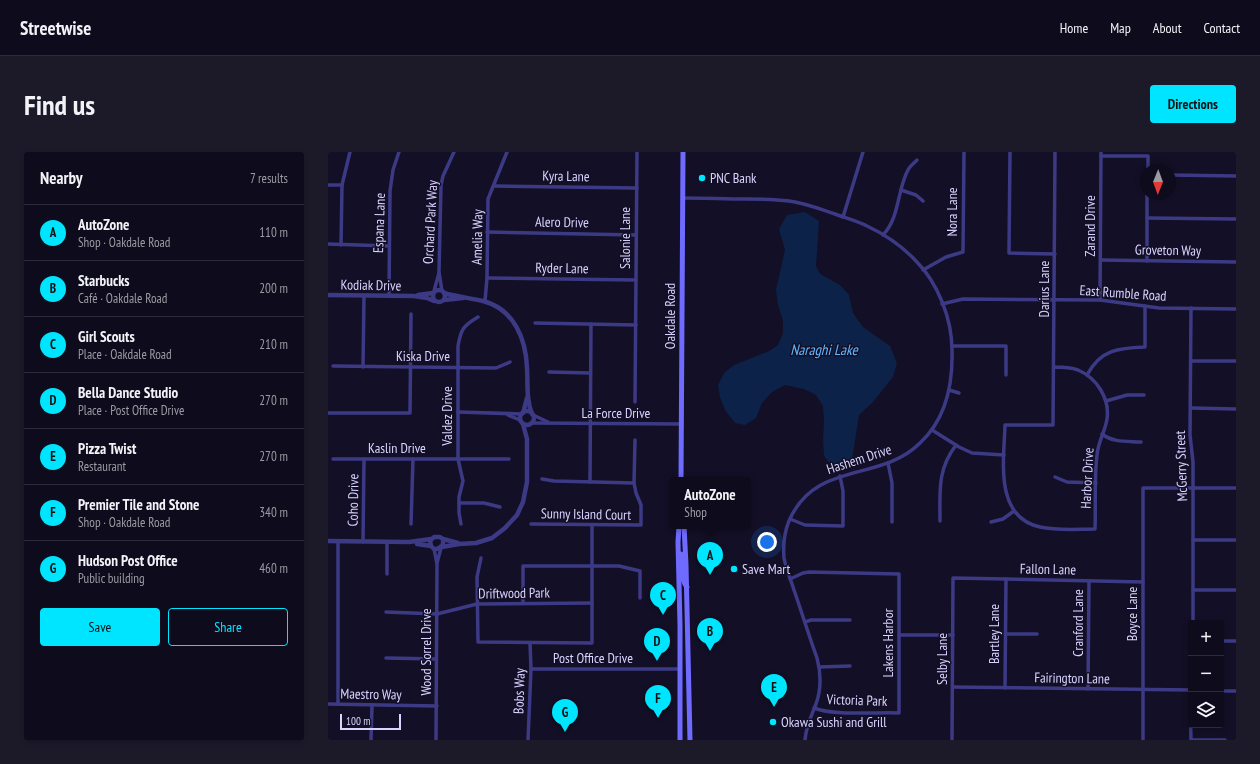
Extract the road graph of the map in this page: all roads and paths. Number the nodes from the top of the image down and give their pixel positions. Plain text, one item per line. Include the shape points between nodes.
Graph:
1 (350, 152) edge
2 (399, 152) edge
3 (454, 152) edge
4 (507, 152) edge
5 (637, 152) edge
6 (683, 152) edge
7 (863, 152) edge
8 (964, 152) edge
9 (1010, 152) edge
10 (1055, 152) edge
11 (1101, 154) edge
12 (917, 160) dead end
13 (1148, 164) edge
14 (1176, 176) edge
15 (1236, 176) edge
16 (328, 185) edge
17 (342, 185) junction
18 (495, 186) junction
19 (637, 188) junction
20 (901, 190) junction
21 (683, 198) junction
22 (1147, 200) edge
23 (923, 202) dead end
24 (843, 217) junction
25 (1147, 218) junction
26 (1236, 219) edge
27 (488, 232) junction
28 (636, 234) junction
29 (883, 235) junction
30 (328, 244) edge
31 (340, 245) junction
32 (389, 246) junction
33 (1055, 254) junction
34 (1100, 260) junction
35 (1147, 260) junction
36 (1236, 262) edge
37 (923, 270) junction
38 (439, 272) junction
39 (487, 278) junction
40 (636, 280) junction
41 (434, 292) junction
42 (443, 292) junction
43 (328, 295) edge
44 (364, 296) junction
45 (388, 296) junction
46 (414, 296) junction
47 (465, 298) junction
48 (444, 300) junction
49 (1054, 300) junction
50 (1100, 300) junction
51 (434, 301) junction
52 (485, 301) junction
53 (942, 304) junction
54 (1145, 306) junction
55 (1191, 308) junction
56 (1236, 309) edge
57 (410, 314) dead end
58 (478, 316) dead end
59 (535, 323) dead end
60 (591, 324) junction
61 (636, 325) junction
62 (952, 346) junction
63 (1191, 361) junction
64 (510, 362) dead end
65 (1236, 362) edge
66 (333, 366) dead end
67 (363, 367) junction
68 (410, 367) junction
69 (1054, 367) junction
70 (457, 368) junction
71 (549, 372) dead end
72 (590, 373) junction
73 (1006, 375) dead end
74 (1087, 375) junction
75 (949, 390) junction
76 (959, 393) dead end
77 (1144, 395) dead end
78 (527, 396) junction
79 (1106, 401) junction
80 (635, 402) dead end
81 (1191, 408) junction
82 (1236, 408) edge
83 (458, 412) junction
84 (328, 413) edge
85 (522, 413) junction
86 (505, 414) junction
87 (532, 415) junction
88 (522, 422) junction
89 (551, 423) junction
90 (531, 424) junction
91 (590, 424) junction
92 (682, 424) junction
93 (932, 430) junction
94 (1102, 434) junction
95 (526, 439) junction
96 (635, 440) dead end
97 (1140, 442) dead end
98 (956, 445) junction
99 (1004, 455) junction
100 (333, 459) dead end
101 (364, 459) junction
102 (413, 459) junction
103 (458, 459) junction
104 (509, 459) dead end
105 (888, 463) junction
106 (840, 476) junction
107 (682, 477) edge
108 (1055, 477) dead end
109 (542, 478) dead end
110 (590, 482) junction
111 (634, 483) junction
112 (1096, 483) junction
113 (1193, 488) junction
114 (1236, 488) edge
115 (459, 503) junction
116 (500, 507) dead end
117 (1014, 511) junction
118 (790, 519) junction
119 (940, 521) dead end
120 (892, 522) dead end
121 (991, 522) dead end
122 (411, 524) dead end
123 (461, 524) dead end
124 (531, 524) dead end
125 (592, 525) junction
126 (679, 529) edge
127 (684, 529) edge
128 (431, 539) junction
129 (443, 539) junction
130 (1193, 540) junction
131 (1236, 540) edge
132 (328, 541) edge
133 (338, 541) junction
134 (363, 542) junction
135 (387, 542) junction
136 (409, 542) junction
137 (678, 542) junction
138 (459, 544) junction
139 (432, 547) junction
140 (442, 548) junction
141 (481, 558) dead end
142 (437, 564) junction
143 (592, 566) junction
144 (386, 574) dead end
145 (953, 578) joint
146 (790, 579) junction
147 (1006, 580) junction
148 (1089, 581) junction
149 (1143, 582) junction
150 (687, 587) junction
151 (1193, 590) junction
152 (1236, 590) edge
153 (640, 598) dead end
154 (592, 603) junction
155 (477, 604) junction
156 (523, 604) junction
157 (386, 612) dead end
158 (436, 614) junction
159 (850, 620) dead end
160 (1192, 620) edge
161 (805, 622) junction
162 (1005, 634) junction
163 (1037, 634) dead end
164 (899, 635) junction
165 (953, 635) junction
166 (1224, 641) edge
167 (1236, 641) edge
168 (530, 643) junction
169 (386, 658) dead end
170 (436, 659) junction
171 (850, 666) dead end
172 (819, 667) junction
173 (531, 669) junction
174 (680, 669) junction
175 (953, 687) junction
176 (1005, 688) junction
177 (1088, 689) junction
178 (1143, 690) junction
179 (1188, 690) edge
180 (1224, 691) edge
181 (1236, 691) edge
182 (1191, 692) edge
183 (328, 704) edge
184 (338, 704) junction
185 (372, 705) junction
186 (436, 706) junction
187 (814, 708) junction
188 (899, 713) joint
189 (371, 740) edge
190 (436, 740) edge
191 (528, 740) edge
192 (680, 740) edge
193 (690, 740) edge
194 (805, 740) edge
195 (952, 740) edge
196 (1143, 740) edge
197 (1191, 740) edge
198 (1225, 740) edge

1 - 17 street
2 - 32 street, Espana Lane via 391,184
3 - 38 street, Orchard Park Way via 441,185
4 - 18 street, Amelia Way
5 - 19 street, Salonie Lane
6 - 21 main road, Oakdale Road
7 - 24 street
8 - 37 street, Nora Lane via 963,252 946,257
9 - 33 street via 1009,253
10 - 33 street, Darius Lane
11 - 13 street via 1148,156
11 - 34 street, Zarand Drive
12 - 20 street via 908,170
14 - 15 street
16 - 17 street
17 - 31 street
18 - 19 street, Kyra Lane
18 - 27 street, Amelia Way via 488,199
19 - 28 street, Salonie Lane
20 - 23 street via 916,195
20 - 29 street via 892,222
21 - 24 street, Hashem Drive via 788,200
21 - 92 main road, Oakdale Road
22 - 25 street
24 - 29 street, Hashem Drive via 868,226
25 - 26 street
25 - 35 street
27 - 28 street, Alero Drive
27 - 39 street, Amelia Way
28 - 40 street, Salonie Lane
29 - 37 street, Hashem Drive via 916,260
30 - 31 street
31 - 32 street
32 - 45 street, Espana Lane
33 - 49 street, Darius Lane
34 - 35 street, Groveton Way
34 - 50 street, Zarand Drive
35 - 36 street, Groveton Way
37 - 53 street, Hashem Drive
38 - 41 street, Orchard Park Way
38 - 42 street, Orchard Park Way
39 - 40 street, Ryder Lane
39 - 52 street, Amelia Way
40 - 61 street, Salonie Lane
41 - 42 street
41 - 46 street, Kodiak Drive
41 - 51 street
42 - 47 street
42 - 48 street
43 - 44 street, Kodiak Drive
44 - 45 street, Kodiak Drive
44 - 67 street
45 - 46 street, Kodiak Drive
46 - 51 street, Kodiak Drive
47 - 48 street
47 - 52 street
48 - 51 street via 438,303
49 - 50 street, East Rumble Road
49 - 53 street, East Rumble Road via 963,299
49 - 69 street, Darius Lane
50 - 54 street, East Rumble Road
52 - 78 street via 505,313 522,336 525,345
53 - 62 street, Hashem Drive
54 - 55 street, East Rumble Road
54 - 74 street via 1145,347 1112,351 1100,358
55 - 56 street, East Rumble Road
55 - 63 street, McGerry Street
57 - 68 street
58 - 70 street, Valdez Drive via 466,324 460,335
59 - 60 street
60 - 61 street
60 - 72 street
61 - 80 street, Salonie Lane
62 - 73 street via 1006,346
62 - 75 street, Hashem Drive
63 - 65 street
63 - 81 street, McGerry Street
64 - 70 street, Kiska Drive via 496,368
66 - 67 street, Kiska Drive
67 - 68 street, Kiska Drive
68 - 70 street, Kiska Drive
68 - 84 street via 410,413
69 - 74 street, Harbor Drive via 1073,369
69 - 99 street, Darius Lane via 1053,425 1005,425
70 - 83 street, Valdez Drive
71 - 72 street
72 - 91 street
74 - 79 street, Harbor Drive via 1100,389
75 - 76 street
75 - 93 street, Hashem Drive via 944,410
77 - 79 street via 1127,395
78 - 85 street
78 - 87 street
79 - 94 street, Harbor Drive via 1107,420
81 - 82 street
81 - 113 street, McGerry Street
83 - 86 street, La Force Drive
83 - 103 street, Valdez Drive
85 - 86 street, La Force Drive
85 - 87 street, La Force Drive
85 - 88 street
86 - 88 street, La Force Drive
87 - 89 street, La Force Drive
87 - 90 street
88 - 90 street, La Force Drive
88 - 95 street
89 - 90 street, La Force Drive
89 - 91 street, La Force Drive
90 - 95 street
91 - 92 street, La Force Drive
91 - 110 street
92 - 107 main road, Oakdale Road
93 - 98 street
93 - 105 street, Hashem Drive via 912,451
94 - 97 street via 1113,440
94 - 112 street, Harbor Drive via 1096,457
95 - 138 street via 526,489 517,515 492,538 476,543
96 - 111 street
98 - 99 street via 972,452
98 - 119 street via 942,471
99 - 117 street via 1005,491
100 - 101 street, Kaslin Drive
101 - 102 street, Kaslin Drive
101 - 134 street, Coho Drive
102 - 103 street, Kaslin Drive
102 - 122 street
103 - 104 street, Kaslin Drive
103 - 115 street, Valdez Drive via 463,481
105 - 106 street, Hashem Drive
105 - 120 street via 892,483
106 - 118 street, Hashem Drive via 826,481 807,494
106 - 118 street via 843,491 843,526 805,525
108 - 112 street via 1067,482
109 - 110 street
110 - 111 street
111 - 125 street, Sunny Island Court via 641,505 641,525
112 - 117 street, Harbor Drive via 1095,529 1042,527 1030,523
113 - 114 street
113 - 130 street, McGerry Street
113 - 149 street, Boyce Lane via 1144,488
115 - 116 street
115 - 123 street, Valdez Drive
117 - 121 street via 1003,519
118 - 146 street, Hashem Drive via 784,550
124 - 125 street, Sunny Island Court
125 - 143 street
126 - 137 main road
127 - 150 main road
128 - 129 street via 436,536
128 - 136 street
128 - 139 street
129 - 138 street
129 - 140 street
130 - 131 street
130 - 151 street, McGerry Street
132 - 133 street
133 - 134 street
133 - 184 street
134 - 135 street
135 - 136 street
135 - 144 street
136 - 139 street
137 - 150 main road via 682,557 682,579
137 - 174 main road
138 - 140 street
139 - 140 street
139 - 142 street, Wood Sorrel Drive
140 - 142 street, Wood Sorrel Drive
141 - 155 street via 477,577
142 - 158 street, Wood Sorrel Drive
143 - 153 street via 619,566 640,571
143 - 154 street
143 - 156 street via 524,566
145 - 147 street, Fallon Lane
145 - 165 street, Selby Lane
146 - 161 street, Hashem Drive
146 - 164 street, Lakens Harbor via 809,572 899,574
147 - 148 street, Fallon Lane
147 - 162 street, Bartley Lane
148 - 149 street, Fallon Lane
148 - 177 street, Cranford Lane
149 - 178 street, Boyce Lane
150 - 193 main road
151 - 152 street
151 - 160 street, McGerry Street
154 - 156 street, Driftwood Park
154 - 168 street via 592,643
155 - 156 street, Driftwood Park
155 - 158 street, Driftwood Park
155 - 168 street via 478,642
157 - 158 street, Driftwood Park
158 - 170 street, Wood Sorrel Drive
159 - 161 street
161 - 172 street, Hashem Drive
162 - 163 street
162 - 176 street, Bartley Lane
164 - 165 street
164 - 188 street, Lakens Harbor
165 - 175 street, Selby Lane
166 - 167 street
168 - 173 street, Bobs Way
169 - 170 street
170 - 186 street, Wood Sorrel Drive
171 - 172 street
172 - 187 street, Hashem Drive via 820,686
173 - 174 street, Post Office Drive
173 - 191 street, Bobs Way
174 - 192 main road
175 - 176 street, Fairington Lane
175 - 195 street, Selby Lane
176 - 177 street, Fairington Lane
177 - 178 street, Fairington Lane
178 - 179 street, Fairington Lane
178 - 196 street, Boyce Lane
180 - 181 street
182 - 197 street
183 - 184 street, Maestro Way
184 - 185 street, Maestro Way
185 - 186 street, Maestro Way
185 - 189 street
186 - 190 street, Wood Sorrel Drive
187 - 188 street, Victoria Park via 833,712
187 - 194 street, Hashem Drive via 807,725
197 - 198 street

